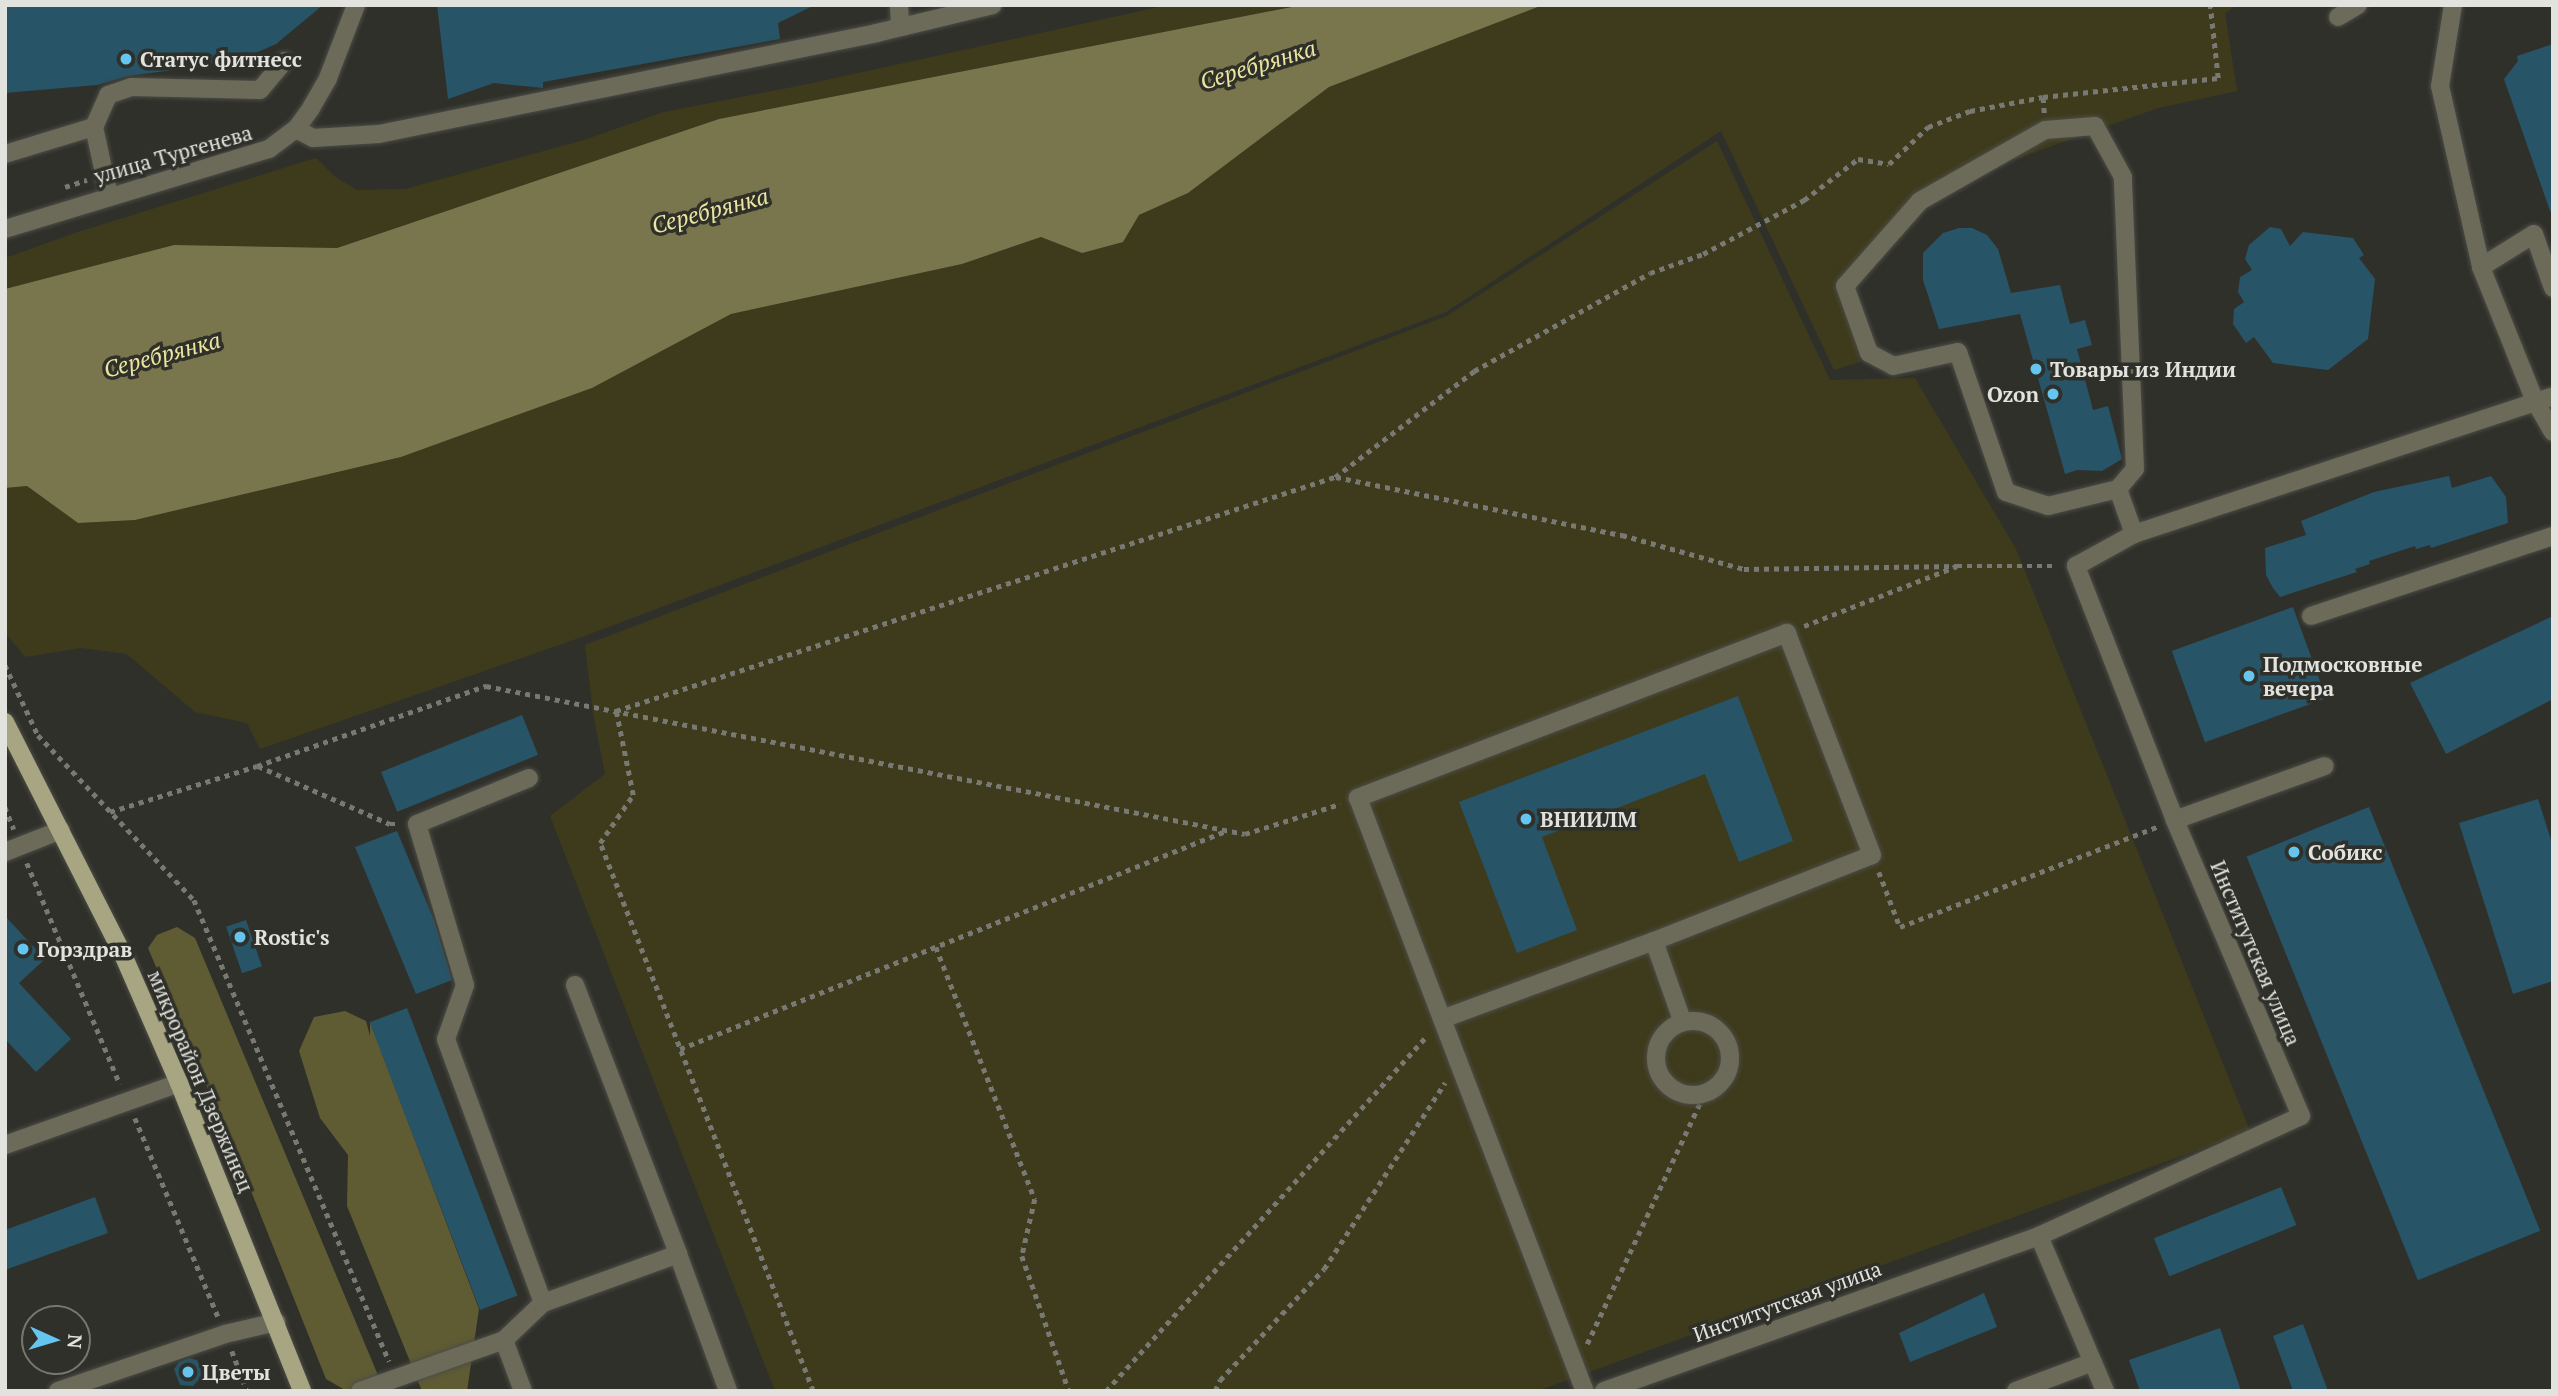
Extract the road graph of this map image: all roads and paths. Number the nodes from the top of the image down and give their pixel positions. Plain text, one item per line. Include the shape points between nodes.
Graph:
1 (356, 5) edge
2 (899, 5) edge
3 (993, 5) edge
4 (2210, 5) edge
5 (2358, 5) edge
6 (2453, 5) edge
7 (2338, 17) dead end
8 (901, 27) junction
9 (284, 61) dead end
10 (2043, 97) junction
11 (94, 127) junction
12 (296, 129) junction
13 (2045, 130) junction
14 (5, 154) edge
15 (105, 174) junction
16 (55, 191) dead end
17 (109, 196) junction
18 (5, 229) edge
19 (2481, 267) junction
20 (2553, 288) edge
21 (2544, 398) edge
22 (2553, 432) edge
23 (1335, 477) junction
24 (2118, 489) junction
25 (2134, 534) junction
26 (2553, 536) edge
27 (1957, 566) junction
28 (2076, 566) junction
29 (2311, 616) dead end
30 (1787, 633) junction
31 (5, 665) edge
32 (616, 711) junction
33 (5, 722) edge
34 (257, 766) junction
35 (2325, 766) dead end
36 (529, 778) dead end
37 (1358, 798) junction
38 (110, 812) junction
39 (2175, 820) junction
40 (417, 824) junction
41 (61, 830) junction
42 (1227, 831) junction
43 (5, 852) edge
44 (1872, 855) junction
45 (1654, 941) junction
46 (936, 947) junction
47 (575, 985) dead end
48 (1442, 1019) junction
49 (1682, 1020) junction
50 (680, 1049) junction
51 (1458, 1061) junction
52 (179, 1083) junction
53 (1703, 1096) junction
54 (5, 1145) edge
55 (2039, 1236) junction
56 (678, 1254) junction
57 (543, 1303) junction
58 (277, 1322) junction
59 (504, 1340) junction
60 (2093, 1362) junction
61 (1576, 1367) junction
62 (396, 1379) junction
63 (58, 1391) edge
64 (302, 1391) edge
65 (360, 1391) edge
66 (523, 1391) edge
67 (728, 1391) edge
68 (813, 1391) edge
69 (1069, 1391) edge
70 (1106, 1391) edge
71 (1215, 1391) edge
72 (1585, 1391) edge
73 (1604, 1391) edge
74 (2016, 1391) edge
75 (2105, 1391) edge

1 - 12 street, улица Тургенева via 328,78
2 - 8 street
3 - 8 street
4 - 10 path via 2218,78
5 - 7 street
6 - 19 street via 2440,86
8 - 12 street via 379,134 313,138
9 - 11 street via 260,90 131,88 108,95
10 - 13 path
10 - 23 path via 1970,111 1928,127 1889,164 1858,159 1804,200 1703,254 1650,273 1474,371
11 - 14 street
11 - 15 street
12 - 17 street, улица Тургенева via 269,149
13 - 24 street via 2095,126 2123,177 2135,469
13 - 24 street via 1920,201 1845,286 1868,353 1893,366 1958,352 2006,492 2048,506
15 - 16 path
15 - 17 street
17 - 18 street, улица Тургенева
19 - 20 street via 2534,234
19 - 21 street
21 - 22 street
21 - 25 street
23 - 27 path via 1622,535 1744,569
23 - 32 path
24 - 25 street
25 - 28 street
26 - 29 street
27 - 28 path
27 - 30 path
28 - 39 street, Институтская улица
30 - 37 street
30 - 44 street
31 - 38 path via 38,735
32 - 34 path via 486,686
32 - 42 path
32 - 50 path via 633,795 600,843
33 - 41 main road, микрорайон Дзержинец
34 - 38 path
34 - 40 path via 390,824
35 - 39 street
36 - 40 street
37 - 42 path via 1245,834
37 - 48 street
38 - 62 path via 194,900
39 - 44 path via 1900,928
39 - 55 street, Институтская улица via 2301,1116
40 - 57 street via 465,985 446,1039
41 - 43 street
41 - 52 main road, микрорайон Дзержинец
42 - 46 path
44 - 45 street
45 - 48 street
45 - 49 street
46 - 50 path
46 - 69 path via 1035,1199 1023,1256
47 - 56 street
48 - 51 street
48 - 70 path
49 - 53 street via 1658,1039 1655,1069 1674,1092
49 - 53 street via 1712,1024 1731,1047 1727,1077
50 - 68 path
51 - 61 street
51 - 71 path via 1324,1269 1220,1380
52 - 54 street
52 - 58 main road, микрорайон Дзержинец
53 - 61 path
55 - 60 street
55 - 73 street, Институтская улица
56 - 57 street
56 - 67 street
57 - 59 street
58 - 63 street via 225,1334
58 - 64 main road, микрорайон Дзержинец
59 - 62 street
59 - 66 street
60 - 74 street
60 - 75 street
61 - 72 street
62 - 65 street

